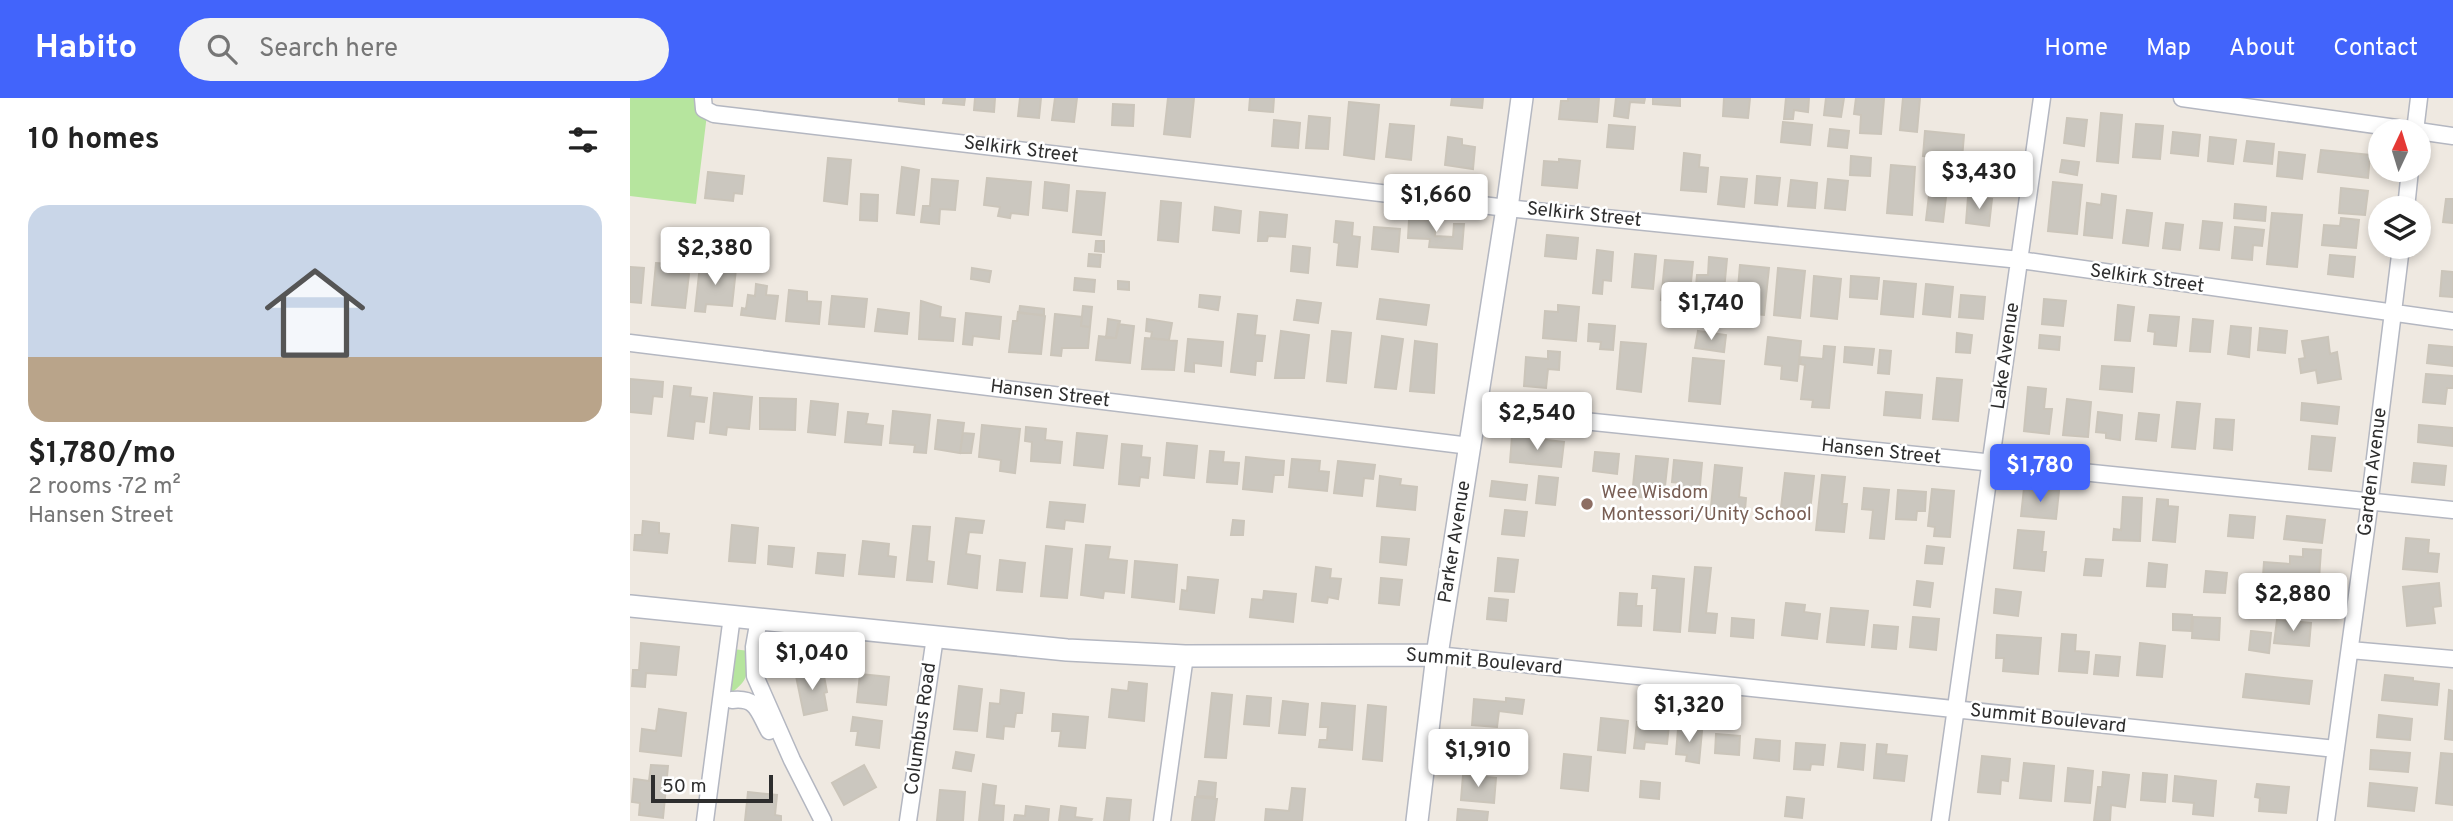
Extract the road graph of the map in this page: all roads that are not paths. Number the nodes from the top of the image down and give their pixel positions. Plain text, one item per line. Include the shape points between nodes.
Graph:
1 (703, 98) edge
2 (1522, 98) edge
3 (2042, 98) edge
4 (2182, 98) edge
5 (2419, 98) edge
6 (2418, 119) edge
7 (2368, 124) edge
8 (2431, 133) edge
9 (2453, 135) edge
10 (1507, 208) junction
11 (2399, 259) edge
12 (2020, 260) junction
13 (2392, 314) junction
14 (2453, 321) edge
15 (630, 343) edge
16 (1476, 410) junction
17 (1470, 446) junction
18 (1991, 464) junction
19 (2369, 502) junction
20 (2453, 510) edge
21 (630, 606) edge
22 (732, 616) junction
23 (759, 619) junction
24 (935, 637) junction
25 (2350, 650) junction
26 (1437, 655) junction
27 (1185, 656) junction
28 (2453, 659) edge
29 (755, 676) junction
30 (732, 700) junction
31 (1956, 709) junction
32 (718, 730) junction
33 (2336, 749) junction
34 (792, 760) junction
35 (705, 821) edge
36 (823, 821) edge
37 (908, 821) edge
38 (1162, 821) edge
39 (1417, 821) edge
40 (1940, 821) edge
41 (2326, 821) edge

1 - 10 street, Selkirk Street via 704,109 714,114
2 - 10 street, Parker Avenue
3 - 12 street, Lake Avenue
4 - 7 street
5 - 6 street
8 - 9 street
10 - 12 street, Selkirk Street
10 - 16 street, Parker Avenue
11 - 13 street, Garden Avenue
12 - 13 street, Selkirk Street
12 - 18 street, Lake Avenue
13 - 14 street, Selkirk Street
13 - 19 street, Garden Avenue
15 - 17 street, Hansen Street
16 - 17 street, Parker Avenue
16 - 18 street, Hansen Street
17 - 26 street, Parker Avenue
18 - 19 street, Hansen Street
18 - 31 street, Lake Avenue
19 - 20 street, Hansen Street
19 - 25 street, Garden Avenue
21 - 22 street, Summit Boulevard
22 - 23 street, Summit Boulevard
22 - 32 street
23 - 24 street, Summit Boulevard
23 - 29 street
24 - 27 street, Summit Boulevard
24 - 37 street, Columbus Road
25 - 28 street
25 - 33 street, Garden Avenue
26 - 27 street, Summit Boulevard
26 - 31 street, Summit Boulevard
26 - 39 street, Parker Avenue
27 - 38 street
29 - 30 street via 748,690
29 - 34 street
30 - 32 street
30 - 34 street via 754,704 771,736
31 - 33 street, Summit Boulevard
31 - 40 street, Lake Avenue
32 - 35 street
33 - 41 street, Garden Avenue
34 - 36 street

